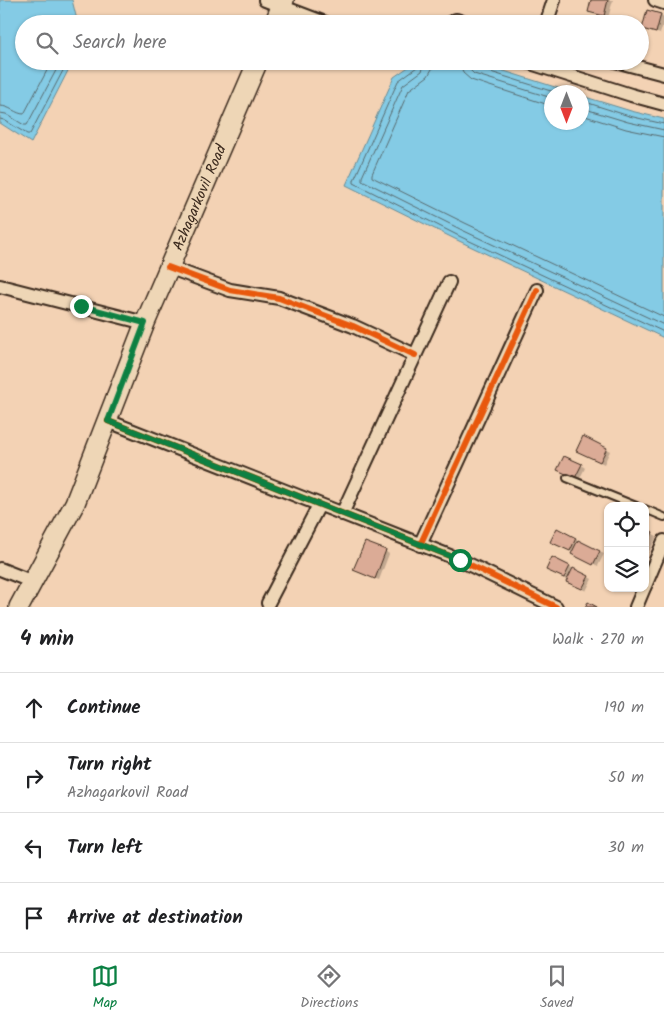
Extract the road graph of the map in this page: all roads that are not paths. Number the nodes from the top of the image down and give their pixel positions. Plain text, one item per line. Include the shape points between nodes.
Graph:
1 (554, 0) edge
2 (655, 0) edge
3 (664, 3) edge
4 (276, 8) edge
5 (299, 15) edge
6 (549, 15) edge
7 (254, 70) edge
8 (552, 70) edge
9 (649, 70) edge
10 (664, 74) edge
11 (664, 104) edge
12 (168, 267) junction
13 (449, 282) dead end
14 (0, 286) edge
15 (537, 290) dead end
16 (145, 323) junction
17 (415, 355) junction
18 (108, 421) junction
19 (567, 478) dead end
20 (626, 502) edge
21 (319, 505) junction
22 (649, 511) edge
23 (342, 514) junction
24 (664, 517) edge
25 (664, 541) edge
26 (420, 545) junction
27 (0, 569) edge
28 (649, 577) edge
29 (33, 582) junction
30 (643, 592) edge
31 (268, 603) dead end
32 (19, 607) edge
33 (556, 607) edge
34 (636, 607) edge

1 - 6 street
2 - 3 street
4 - 5 street
7 - 12 main road, Azhagarkovil Road
8 - 11 street
9 - 10 street
12 - 16 main road, Azhagarkovil Road
12 - 17 street via 230,290 279,298 353,326
13 - 17 street
14 - 16 street
15 - 26 street
16 - 18 main road, Azhagarkovil Road
17 - 23 street
18 - 21 street
18 - 29 main road, Azhagarkovil Road via 75,502
19 - 20 lane
21 - 23 street
21 - 31 street
22 - 24 lane
23 - 26 street
25 - 28 street
26 - 33 street via 460,560
27 - 29 street
29 - 32 main road, Azhagarkovil Road
30 - 34 street

